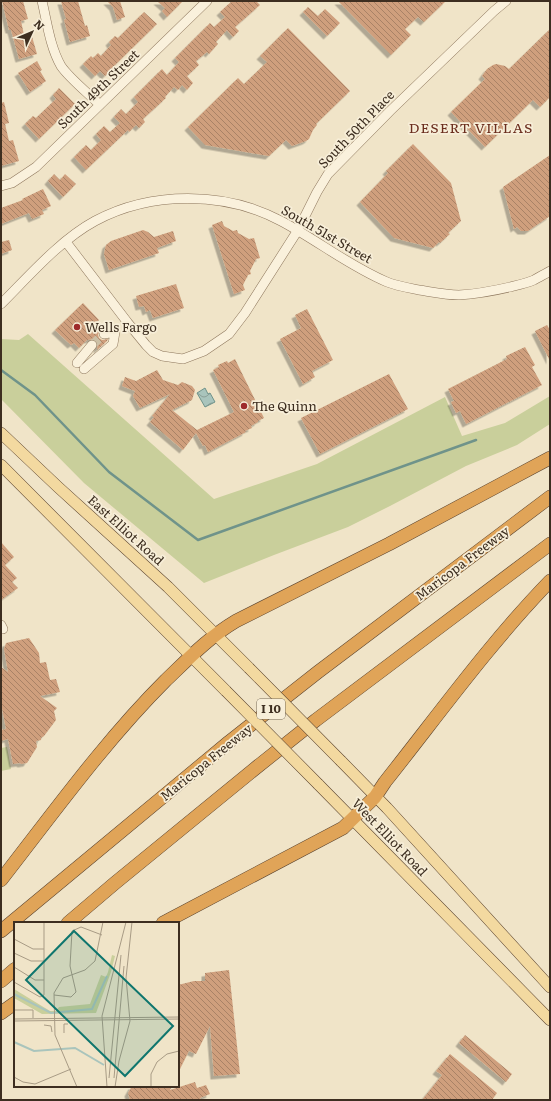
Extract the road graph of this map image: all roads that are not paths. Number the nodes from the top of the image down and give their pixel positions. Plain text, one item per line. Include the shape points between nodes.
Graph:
1 (42, 1) edge
2 (207, 1) edge
3 (506, 1) edge
4 (100, 105) junction
5 (1, 186) edge
6 (298, 230) junction
7 (66, 242) junction
8 (550, 271) edge
9 (1, 304) edge
10 (104, 334) dead end
11 (92, 345) tunnel mouth
12 (1, 433) edge
13 (550, 458) edge
14 (1, 466) edge
15 (550, 497) edge
16 (550, 544) edge
17 (550, 581) edge
18 (216, 634) junction
19 (231, 649) joint
20 (192, 655) junction
21 (375, 797) junction
22 (352, 819) junction
23 (1, 880) edge
24 (69, 922) edge
25 (165, 922) edge
26 (1, 932) edge
27 (14, 970) edge
28 (1, 981) edge
29 (550, 987) edge
30 (14, 1004) edge
31 (1, 1013) edge
32 (550, 1020) edge

1 - 4 street via 54,49 62,66
2 - 4 street, South 49th Street
3 - 6 street, South 50th Place via 328,174
4 - 5 street, South 49th Street via 36,167 12,183
6 - 7 street, South 51st Street via 234,203 180,199 151,202 121,210 95,221
6 - 7 street, South 50th Place via 229,334 204,351 183,359 153,352
6 - 8 street, South 51st Street via 366,272 389,283 428,292 458,295 492,291 532,281
7 - 9 street, South 51st Street
10 - 11 street via 115,332 113,344 80,366
12 - 18 main road, East Elliot Road
13 - 18 highway via 389,544 236,621
14 - 20 main road
15 - 26 highway, Maricopa Freeway / I 10 via 229,742
16 - 24 highway via 257,767
17 - 21 highway via 520,612 484,656
18 - 19 main road, East Elliot Road
18 - 20 highway
19 - 21 main road, West Elliot Road, bridge
20 - 22 main road, West Elliot Road, bridge
20 - 23 highway via 124,724
21 - 22 highway
21 - 29 main road, West Elliot Road
22 - 25 highway via 343,828
22 - 32 main road, West Elliot Road
27 - 28 highway
30 - 31 highway

